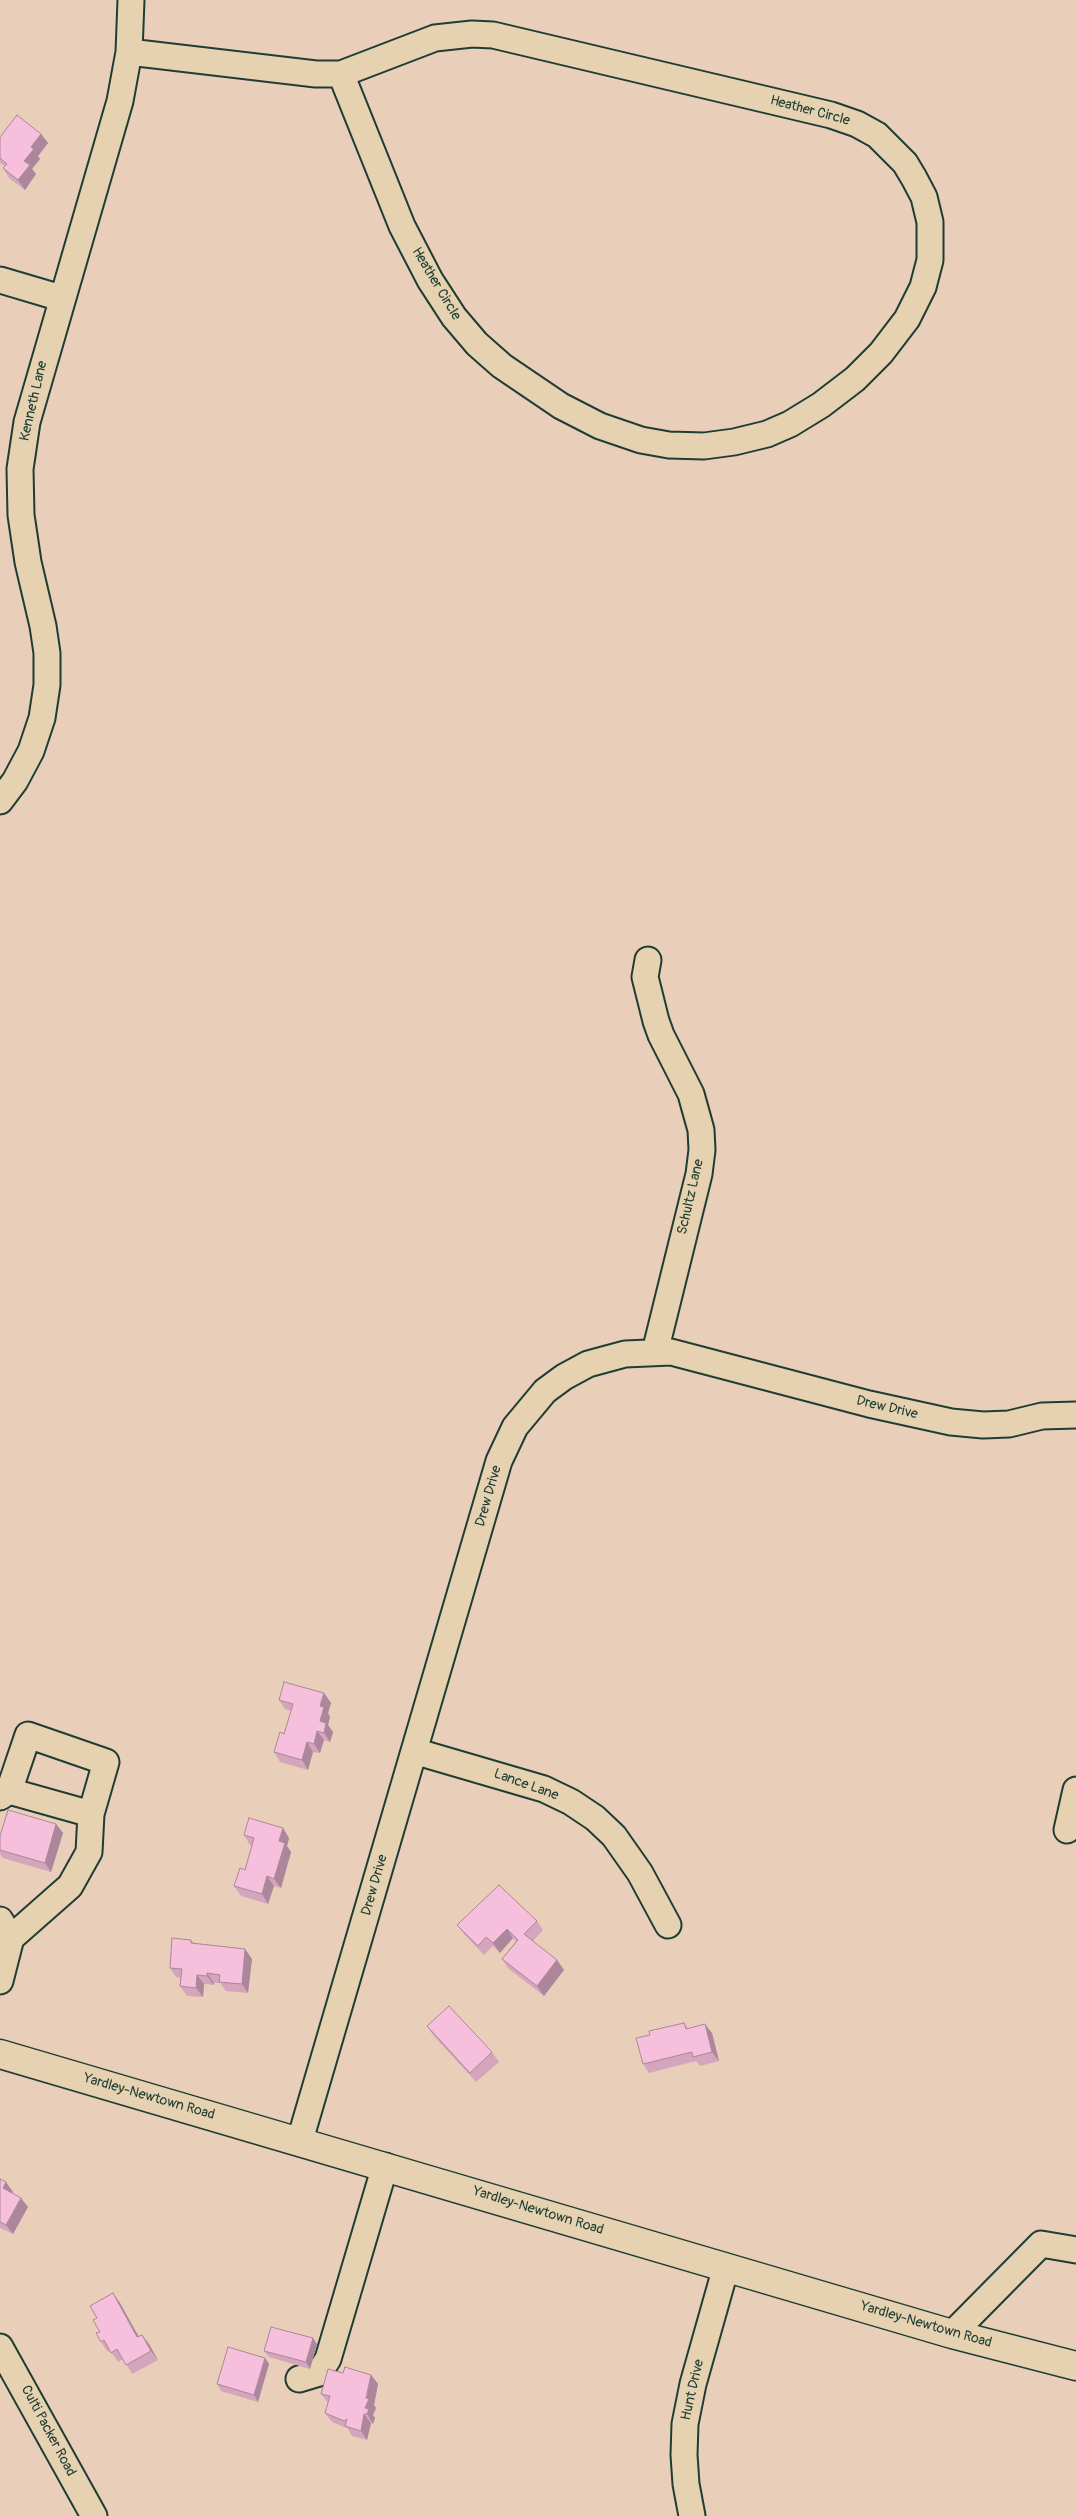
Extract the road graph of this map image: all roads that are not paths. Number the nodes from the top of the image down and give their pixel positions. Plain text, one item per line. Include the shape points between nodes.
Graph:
1 (131, 0) edge
2 (129, 52) junction
3 (340, 74) junction
4 (0, 280) edge
5 (61, 298) junction
6 (0, 801) edge
7 (648, 960) dead end
8 (655, 1352) junction
9 (1076, 1415) edge
10 (414, 1752) junction
11 (1076, 1790) edge
12 (5, 1794) edge
13 (91, 1814) junction
14 (1067, 1830) dead end
15 (668, 1925) dead end
16 (6, 1929) edge
17 (0, 1981) edge
18 (0, 2054) edge
19 (300, 2140) junction
20 (385, 2166) junction
21 (1076, 2250) edge
22 (726, 2267) junction
23 (952, 2334) junction
24 (0, 2347) edge
25 (1076, 2366) edge
26 (299, 2379) dead end
27 (94, 2516) edge
28 (692, 2516) edge

1 - 2 street, Kenneth Lane
2 - 3 street, Heather Circle
2 - 5 street, Kenneth Lane via 120,101
3 - 3 street, Heather Circle via 435,38 493,35 857,124 883,140 905,164 924,197 930,222 930,260 923,287 907,320 855,379 822,405 782,427 734,442 704,446 641,440 600,426 561,406 502,366 454,317 402,226
4 - 5 street
5 - 6 street, Kenneth Lane via 27,422 20,469 21,515 43,626 47,685 42,718 31,751
7 - 8 street, Schultz Lane via 645,977 656,1021 691,1094 702,1150 699,1174
8 - 9 street, Drew Drive via 691,1356 868,1404 951,1422 1009,1424 1042,1416
8 - 10 street, Drew Drive via 624,1354 588,1364 564,1376 545,1391 515,1427 499,1461
10 - 15 street, Lance Lane via 544,1789 596,1818 614,1836 640,1873
10 - 19 street, Drew Drive
11 - 14 street
12 - 13 street
12 - 13 street via 28,1735 106,1762
13 - 16 street via 90,1852 70,1886
16 - 17 street
18 - 19 main road, Yardley-Newtown Road
19 - 20 main road, Yardley-Newtown Road
20 - 22 main road, Yardley-Newtown Road
20 - 26 street via 328,2359 319,2373
21 - 23 street via 1041,2244
22 - 23 main road, Yardley-Newtown Road
22 - 28 street, Hunt Drive via 685,2424 686,2484
23 - 25 main road, Yardley-Newtown Road
24 - 27 street, Culti Packer Road

